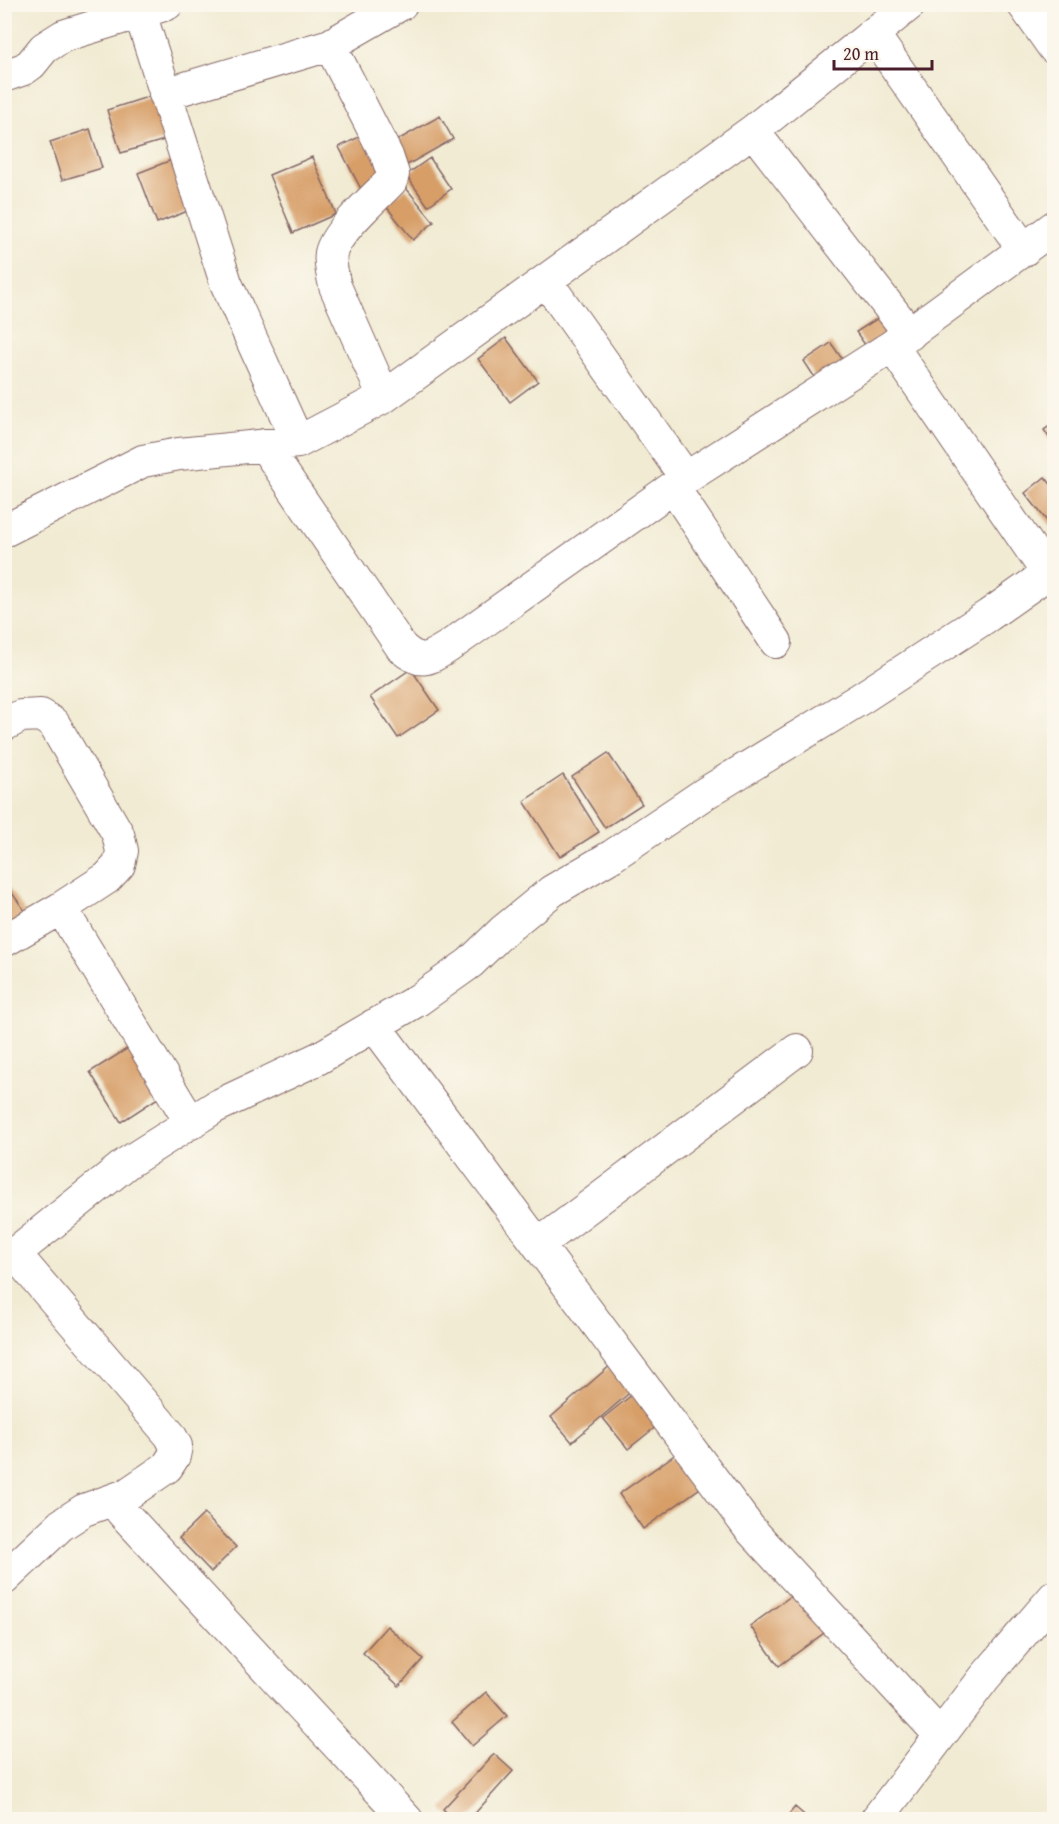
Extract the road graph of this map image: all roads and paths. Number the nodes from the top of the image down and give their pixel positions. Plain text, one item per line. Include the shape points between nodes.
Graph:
1 (401, 4) edge
2 (910, 4) edge
3 (1023, 4) edge
4 (153, 9) edge
5 (873, 34) junction
6 (330, 45) junction
7 (1054, 48) edge
8 (4, 76) edge
9 (165, 94) junction
10 (753, 131) junction
11 (1043, 243) edge
12 (546, 281) junction
13 (901, 340) junction
14 (384, 397) junction
15 (298, 442) junction
16 (264, 445) junction
17 (679, 483) junction
18 (4, 531) edge
19 (1051, 571) edge
20 (776, 642) dead end
21 (4, 725) edge
22 (61, 908) junction
23 (4, 940) edge
24 (374, 1025) junction
25 (797, 1050) dead end
26 (190, 1123) junction
27 (538, 1245) junction
28 (10, 1258) edge
29 (126, 1495) junction
30 (4, 1579) edge
31 (1054, 1597) edge
32 (940, 1735) junction
33 (397, 1816) edge
34 (876, 1820) edge

1 - 6 street
2 - 5 street
3 - 7 street
4 - 8 street via 63,36 44,48 24,69
4 - 9 street
5 - 10 street
5 - 11 street
6 - 9 street
6 - 14 street via 393,174 391,181 340,234 331,253 335,286
9 - 15 street via 226,283
10 - 12 street
10 - 13 street
11 - 13 street
12 - 14 street
12 - 17 street
13 - 17 street
13 - 19 street
14 - 15 street
15 - 16 street
16 - 17 street via 402,648 423,660
16 - 18 street via 143,461
17 - 20 street
19 - 24 street via 860,699 552,891 470,963
21 - 22 street via 21,716 41,715 54,724 118,834 122,851 119,865 107,878
22 - 23 street
22 - 26 street
24 - 26 street
24 - 27 street
25 - 27 street
26 - 28 street via 127,1163
27 - 32 street via 750,1529
28 - 29 street via 176,1446 167,1467
29 - 30 street via 84,1510 61,1525
29 - 33 street via 120,1504 122,1512
31 - 32 street
32 - 34 street

